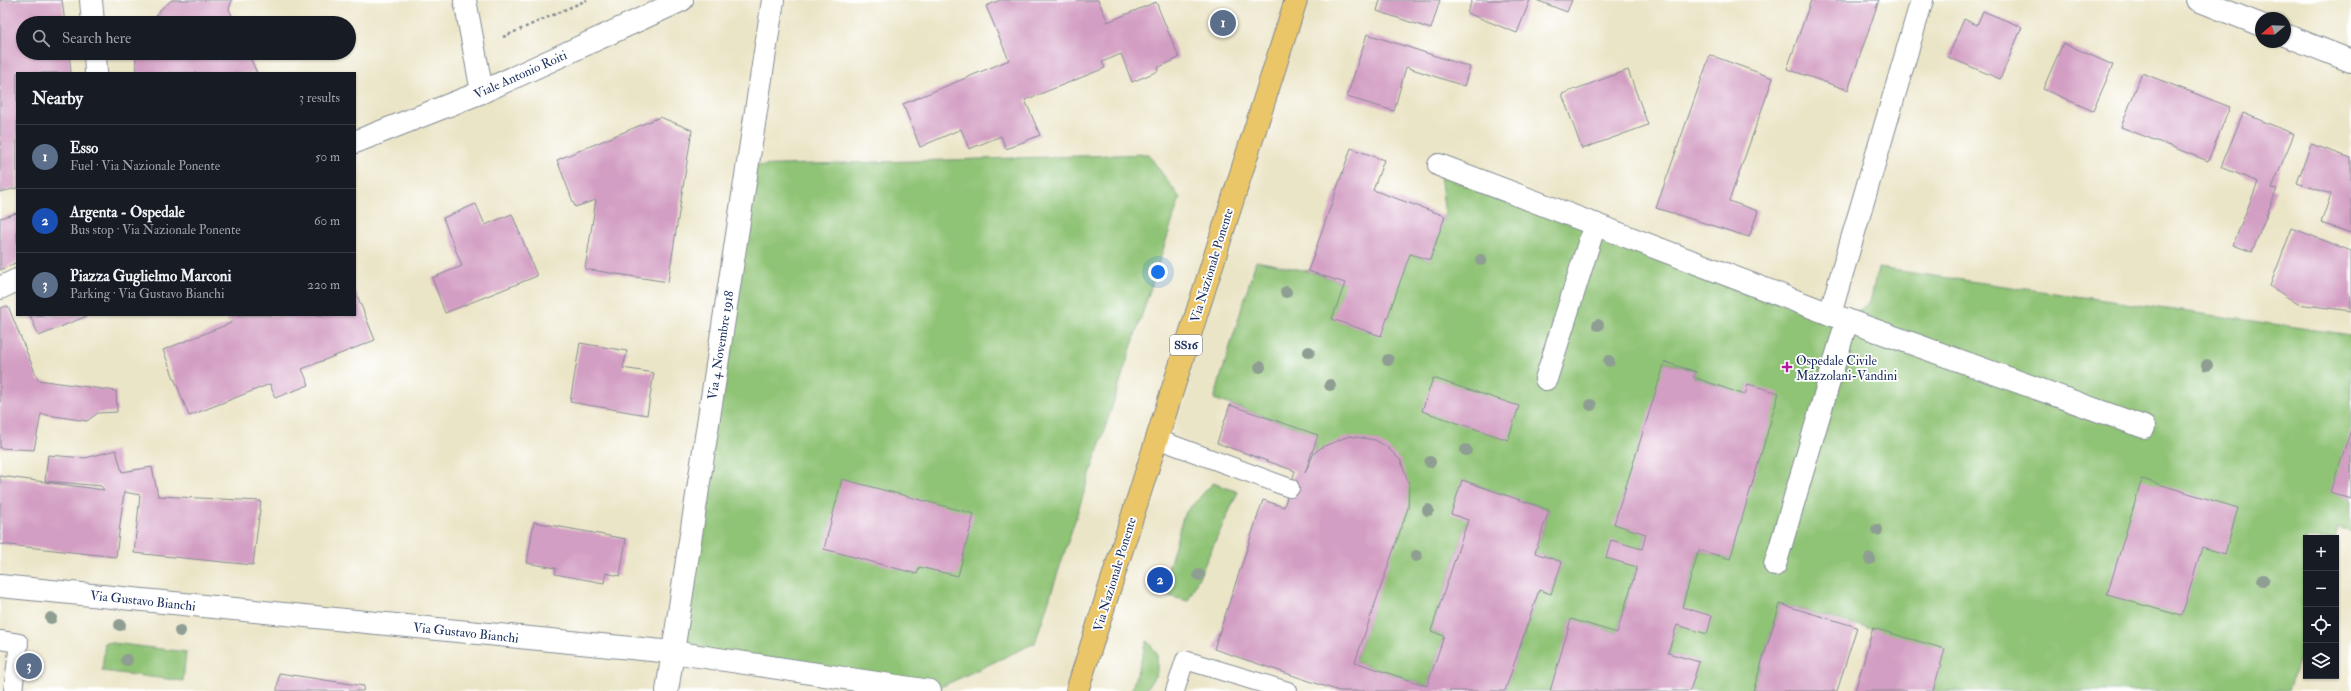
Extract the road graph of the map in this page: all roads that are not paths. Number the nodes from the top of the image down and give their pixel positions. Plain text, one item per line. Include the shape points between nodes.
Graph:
1 (91, 0) edge
2 (465, 0) edge
3 (682, 0) edge
4 (773, 0) edge
5 (1296, 0) edge
6 (1922, 0) edge
7 (2198, 0) edge
8 (92, 16) edge
9 (2255, 23) edge
10 (2291, 37) edge
11 (95, 60) edge
12 (2351, 61) edge
13 (96, 72) edge
14 (482, 92) junction
15 (356, 142) edge
16 (1439, 165) dead end
17 (1595, 224) junction
18 (16, 280) edge
19 (0, 288) edge
20 (1838, 317) junction
21 (1546, 379) dead end
22 (2144, 427) dead end
23 (1157, 439) junction
24 (1290, 488) dead end
25 (1775, 565) dead end
26 (0, 586) edge
27 (0, 640) edge
28 (672, 652) junction
29 (13, 691) edge
30 (667, 691) edge
31 (930, 691) edge
32 (1078, 691) edge
33 (1176, 691) edge
34 (1288, 691) edge

1 - 8 street
2 - 14 street
3 - 14 street, Viale Antonio Roiti
4 - 28 street, Via 4 Novembre 1918
5 - 23 main road, Via Nazionale Ponente / SS16
6 - 20 street
7 - 9 street
10 - 12 street
11 - 13 street
14 - 15 street, Viale Antonio Roiti
16 - 17 street
17 - 20 street
17 - 21 street
18 - 19 street
20 - 22 street
20 - 25 street
23 - 24 lane
23 - 32 main road, Via Nazionale Ponente / SS16
26 - 28 street, Via Gustavo Bianchi
27 - 29 lane via 19,642
28 - 30 street, Via 4 Novembre 1918
28 - 31 street, Via Gustavo Bianchi
33 - 34 lane via 1185,660

